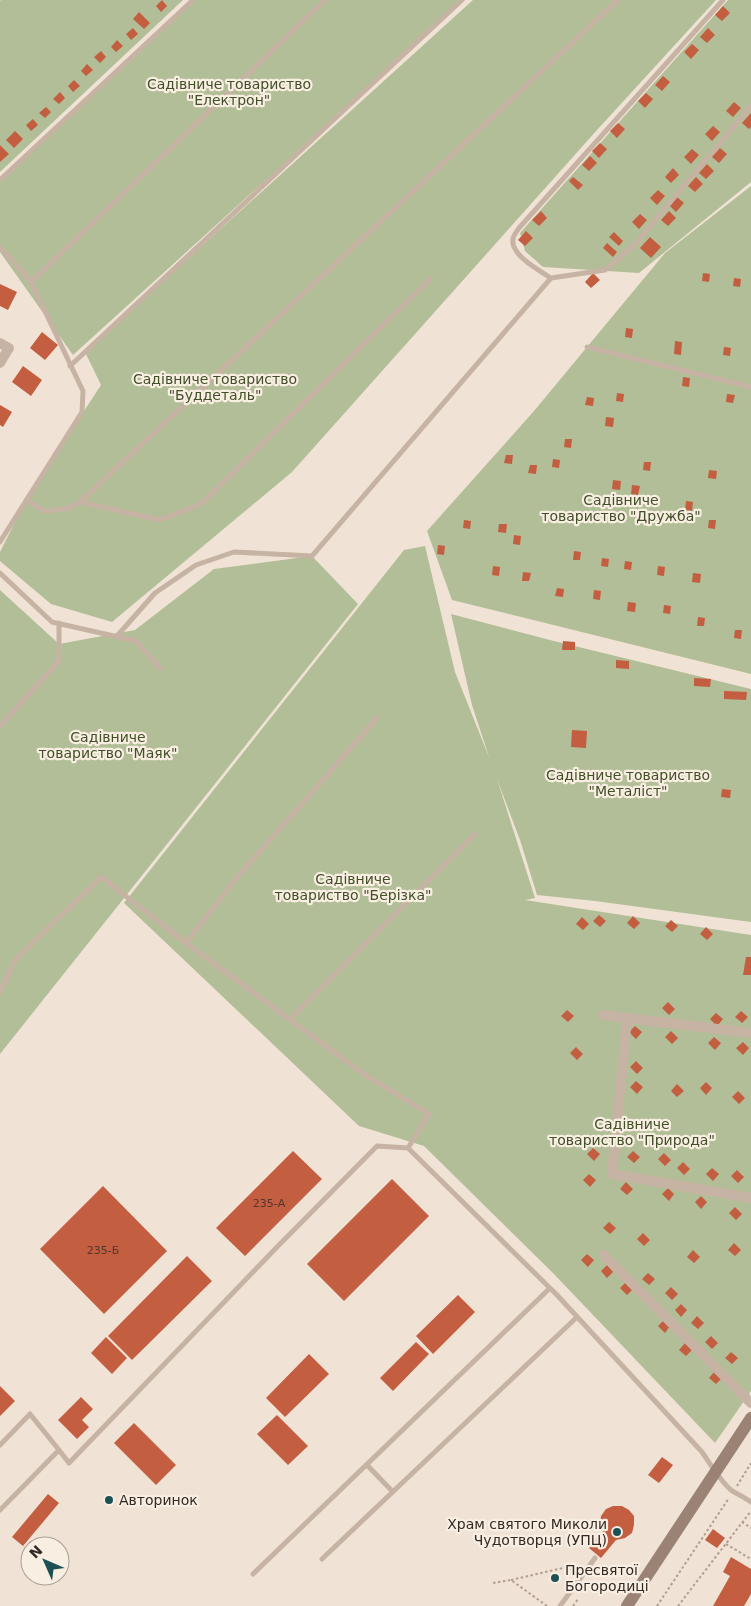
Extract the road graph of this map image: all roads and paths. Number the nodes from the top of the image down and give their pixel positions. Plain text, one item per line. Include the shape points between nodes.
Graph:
1 (193, 0) edge
2 (325, 0) edge
3 (462, 0) edge
4 (618, 0) edge
5 (723, 0) edge
6 (751, 106) edge
7 (0, 180) edge
8 (0, 247) edge
9 (551, 278) junction
10 (430, 279) dead end
11 (31, 282) junction
12 (0, 343) edge
13 (587, 347) dead end
14 (0, 363) edge
15 (70, 366) junction
16 (751, 387) edge
17 (26, 500) junction
18 (80, 502) junction
19 (0, 542) edge
20 (0, 573) edge
21 (59, 623) junction
22 (117, 636) junction
23 (160, 668) dead end
24 (377, 718) dead end
25 (0, 726) edge
26 (475, 834) dead end
27 (186, 943) junction
28 (0, 992) edge
29 (603, 1015) dead end
30 (627, 1018) junction
31 (290, 1019) junction
32 (751, 1032) edge
33 (408, 1148) junction
34 (751, 1198) edge
35 (604, 1255) dead end
36 (550, 1288) junction
37 (577, 1317) junction
38 (751, 1403) edge
39 (751, 1418) edge
40 (0, 1445) edge
41 (59, 1450) junction
42 (751, 1463) edge
43 (366, 1465) junction
44 (716, 1472) junction
45 (393, 1492) junction
46 (733, 1492) junction
47 (751, 1502) edge
48 (0, 1510) edge
49 (751, 1511) edge
50 (742, 1522) junction
51 (751, 1528) edge
52 (726, 1544) junction
53 (595, 1558) dead end
54 (322, 1559) dead end
55 (751, 1559) edge
56 (254, 1574) dead end
57 (581, 1577) junction
58 (510, 1580) junction
59 (493, 1583) dead end
60 (578, 1599) dead end
61 (547, 1606) edge
62 (560, 1606) edge
63 (573, 1606) edge
64 (627, 1606) edge
65 (657, 1606) edge
66 (678, 1606) edge

1 - 7 lane
2 - 11 lane
3 - 15 lane
4 - 18 lane
5 - 9 lane via 519,228 513,238 514,246 528,264
6 - 9 lane via 636,244 605,270
8 - 11 lane
9 - 22 lane via 312,556 234,552 196,565 156,593
10 - 18 lane via 202,503 160,520
11 - 15 lane
12 - 14 street via 9,348
13 - 16 lane
15 - 17 lane via 83,392 82,412
17 - 18 lane via 45,511 66,509
17 - 19 lane
20 - 21 lane via 52,622
21 - 22 lane
21 - 25 lane via 59,661
22 - 23 lane via 136,640
24 - 27 lane via 235,880
26 - 31 lane
27 - 28 lane via 101,877 16,960
27 - 31 lane
29 - 30 street
30 - 32 street
30 - 34 street via 612,1174
31 - 33 lane via 365,1075 429,1114
33 - 36 lane
33 - 41 lane via 378,1146 69,1463
35 - 38 street
36 - 37 lane
36 - 43 lane
37 - 44 lane via 702,1452
37 - 45 lane
39 - 44 street
40 - 41 lane via 30,1414
41 - 48 lane
42 - 46 path
43 - 45 lane
43 - 56 lane
44 - 46 lane
44 - 64 street
45 - 54 lane
46 - 47 lane
46 - 65 path
49 - 50 path
50 - 51 path
50 - 52 path
52 - 55 path
52 - 66 path
53 - 57 lane
57 - 58 path via 567,1567
57 - 62 lane
58 - 59 path
58 - 61 path
60 - 63 path

